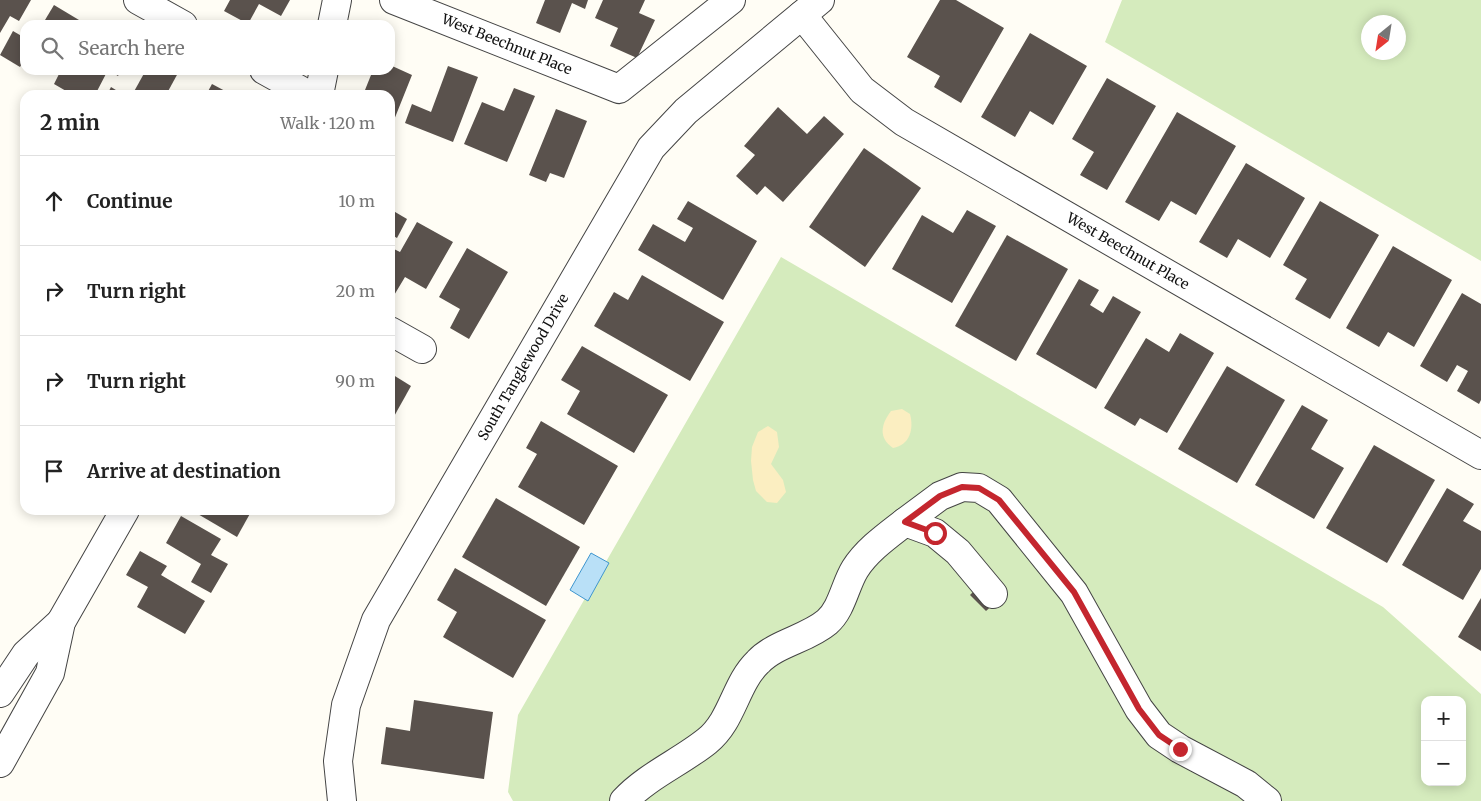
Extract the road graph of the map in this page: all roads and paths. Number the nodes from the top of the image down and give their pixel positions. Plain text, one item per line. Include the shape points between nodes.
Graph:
1 (138, 0) edge
2 (337, 0) edge
3 (394, 0) edge
4 (731, 0) edge
5 (811, 8) edge
6 (174, 20) edge
7 (333, 20) edge
8 (273, 75) edge
9 (323, 75) edge
10 (300, 90) edge
11 (320, 90) edge
12 (395, 334) edge
13 (422, 349) dead end
14 (1481, 455) edge
15 (122, 515) edge
16 (905, 522) junction
17 (993, 594) dead end
18 (61, 622) junction
19 (0, 693) edge
20 (2, 754) edge
21 (342, 801) edge
22 (624, 801) edge
23 (1267, 801) edge

1 - 6 street
2 - 7 street
3 - 4 street, West Beechnut Place via 619,89
5 - 14 street, West Beechnut Place via 862,90 904,122
5 - 21 street, South Tanglewood Drive via 686,111 651,148 376,620 346,705 338,761
8 - 10 street
9 - 11 street
12 - 13 street
15 - 18 street
16 - 17 street via 935,533 958,552
16 - 22 street via 871,550 855,569 827,622 758,661 743,681 732,709 708,740
16 - 23 street via 940,496 962,487 979,488 999,500 1074,592 1139,709 1159,735 1246,784
18 - 19 street via 26,654
18 - 20 street via 50,673

